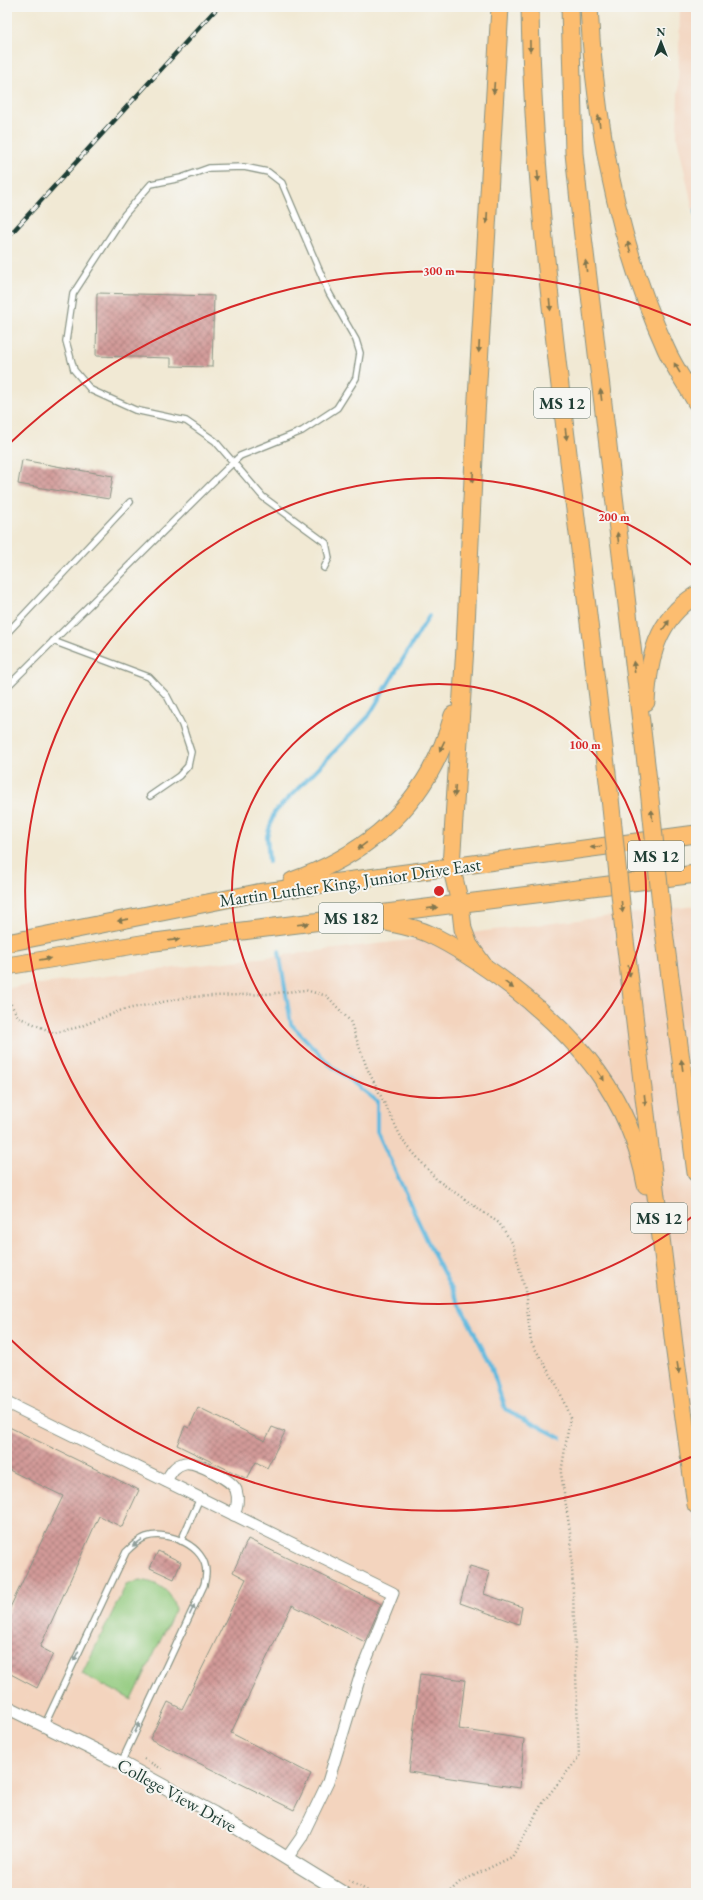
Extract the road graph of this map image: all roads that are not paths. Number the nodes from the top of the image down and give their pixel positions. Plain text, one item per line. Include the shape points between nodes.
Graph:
1 (500, 7) edge
2 (530, 7) edge
3 (570, 7) edge
4 (590, 7) edge
5 (696, 402) edge
6 (232, 463) junction
7 (130, 502) dead end
8 (324, 568) dead end
9 (696, 595) edge
10 (7, 633) edge
11 (53, 641) junction
12 (462, 682) junction
13 (7, 687) edge
14 (643, 744) junction
15 (150, 796) dead end
16 (696, 834) edge
17 (451, 866) junction
18 (696, 874) edge
19 (257, 893) junction
20 (460, 903) junction
21 (362, 917) junction
22 (7, 943) edge
23 (7, 966) edge
24 (484, 966) junction
25 (696, 1173) edge
26 (674, 1345) junction
27 (7, 1403) edge
28 (166, 1481) junction
29 (200, 1498) junction
30 (696, 1505) edge
31 (234, 1515) junction
32 (181, 1541) junction
33 (7, 1707) edge
34 (45, 1724) junction
35 (121, 1764) junction
36 (287, 1858) junction
37 (342, 1893) edge

1 -> 12 main road
2 -> 26 main road, MS 12, bridge via 536,146 549,289
14 -> 3 main road, MS 12 via 574,153
5 -> 4 main road via 667,350 644,297 616,202 595,92
6 - 6 lane via 240,456 302,431 337,408 356,378 360,353 356,340 329,293 282,184 268,172 244,167 209,168 151,184 125,214 73,294 66,341 74,370 91,390 135,410 186,422 215,441
6 - 8 lane via 263,497 326,542 329,558
6 - 11 lane
7 - 10 lane
14 -> 9 main road via 651,657 665,625
11 - 13 lane
11 - 15 lane via 149,677 167,696 192,752 188,766 179,776
12 -> 17 main road
12 -> 19 main road via 447,736 432,766 417,793 390,823 362,847 320,871
25 -> 14 main road, MS 12, bridge via 663,924
16 -> 17 main road, Martin Luther King, Junior Drive East / MS 182
17 - 19 main road, Martin Luther King, Junior Drive East / MS 182
17 - 20 main road
18 - 20 main road, Martin Luther King, Junior Drive East / MS 182
19 -> 22 main road, Martin Luther King, Junior Drive East / MS 182
21 -> 20 main road, Martin Luther King, Junior Drive East / MS 182
20 - 24 main road via 463,929 469,945
23 -> 21 main road, Martin Luther King, Junior Drive East / MS 182 via 147,943
21 - 24 main road via 430,935
24 -> 26 main road via 539,1008 573,1041 593,1064 618,1105 637,1151 644,1176
26 -> 30 main road, MS 12
27 - 28 street
28 - 29 street
28 - 31 street via 174,1468 186,1463 193,1463 228,1480 236,1489 238,1501
29 - 31 street
29 - 32 lane
31 - 36 street via 393,1593 362,1670 328,1782 301,1838
32 -> 34 lane via 172,1536 155,1535 136,1543 126,1552
35 -> 32 lane via 204,1585 206,1571 202,1559 191,1545
33 - 34 street, College View Drive
34 - 35 street, College View Drive
35 - 36 street, College View Drive via 213,1812
36 - 37 street, College View Drive

